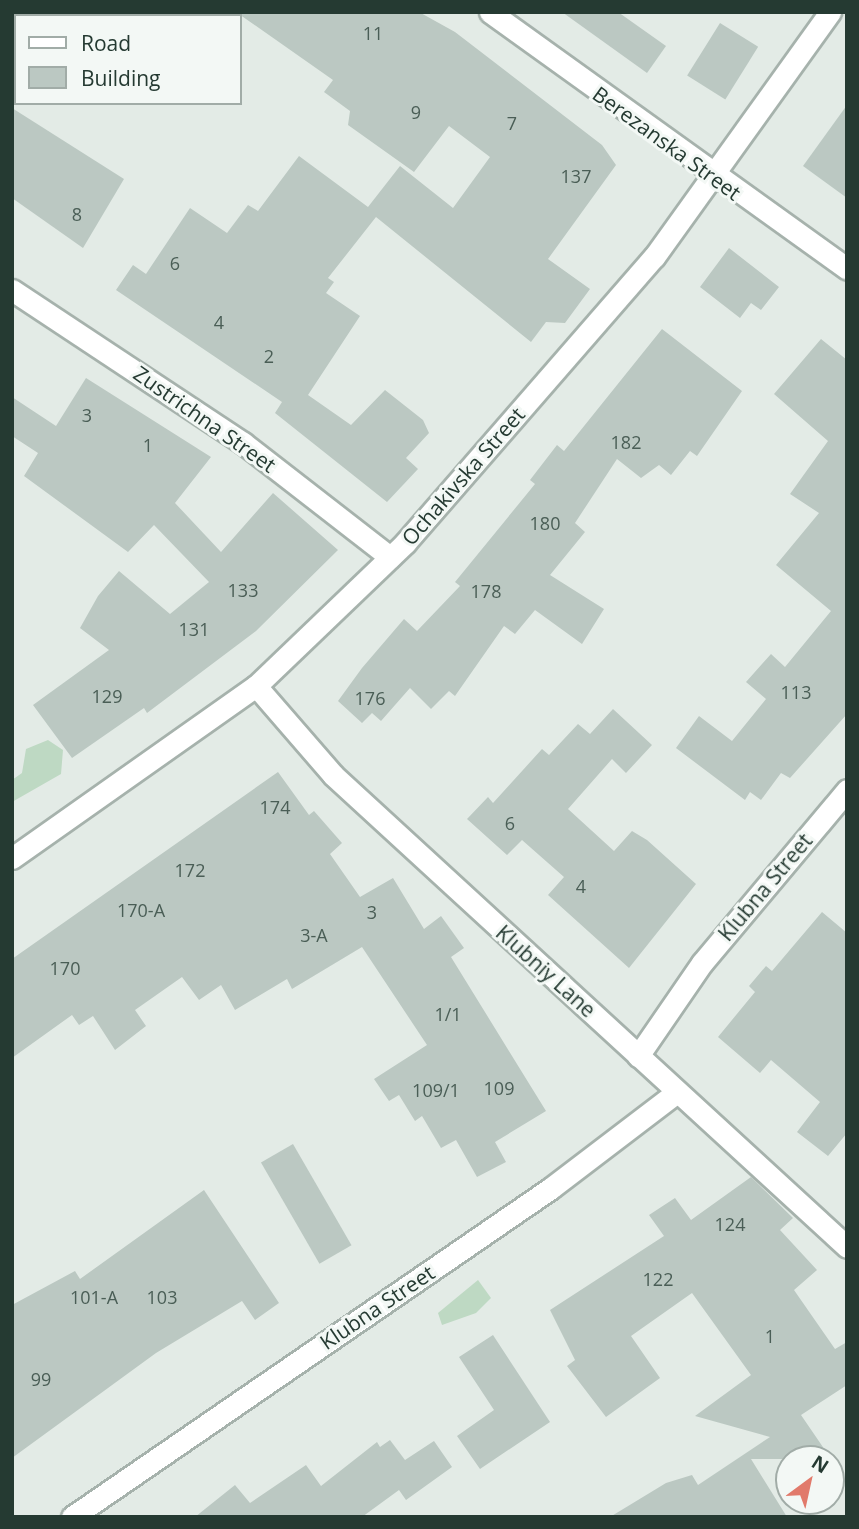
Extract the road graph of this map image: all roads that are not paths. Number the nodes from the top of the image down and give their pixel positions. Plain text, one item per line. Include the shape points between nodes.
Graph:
1 (491, 12) edge
2 (830, 12) edge
3 (713, 177) junction
4 (847, 269) edge
5 (12, 290) edge
6 (390, 557) junction
7 (256, 686) junction
8 (847, 790) edge
9 (12, 858) edge
10 (638, 1056) junction
11 (677, 1092) junction
12 (847, 1247) edge
13 (72, 1517) edge

1 - 3 street, Berezanska Street
2 - 3 street, Ochakivska Street
3 - 4 street, Berezanska Street
3 - 6 street, Ochakivska Street via 601,320
5 - 6 street, Zustrichna Street via 243,443
6 - 7 street, Ochakivska Street
7 - 9 street, Ochakivska Street
7 - 10 street, Klubniy Lane via 333,775
8 - 10 street, Klubna Street via 702,963
10 - 11 street, Klubniy Lane
11 - 12 street, Klubniy Lane
11 - 13 street, Klubna Street via 551,1188

